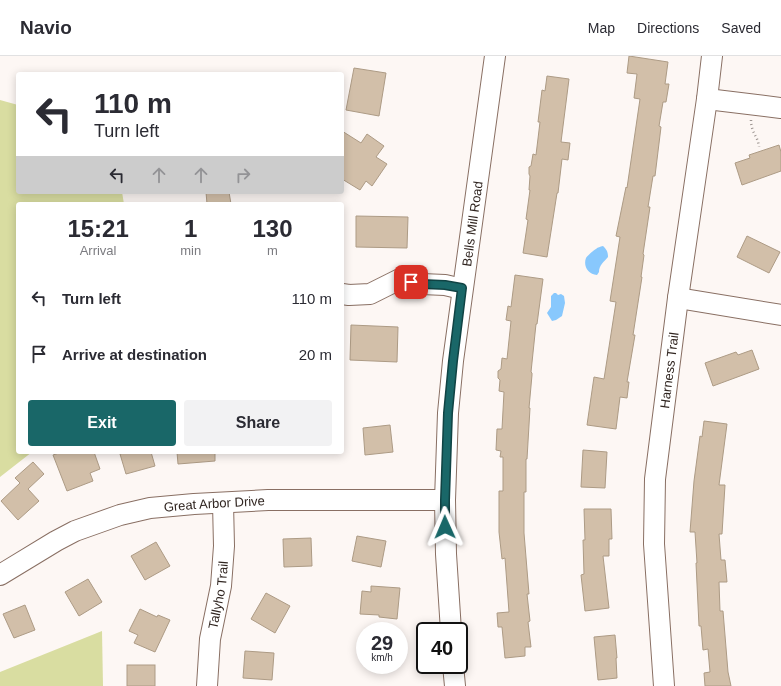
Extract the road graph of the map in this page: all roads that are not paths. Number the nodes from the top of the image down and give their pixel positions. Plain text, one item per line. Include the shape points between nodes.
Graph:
1 (495, 56) edge
2 (712, 56) edge
3 (707, 99) junction
4 (781, 108) edge
5 (462, 288) junction
6 (344, 294) edge
7 (678, 298) junction
8 (781, 315) edge
9 (445, 500) junction
10 (223, 503) junction
11 (0, 575) edge
12 (450, 622) edge
13 (454, 674) edge
14 (207, 686) edge
15 (455, 686) edge
16 (664, 686) edge

1 - 5 street, Bells Mill Road
2 - 3 street, Harness Trail
3 - 4 street
3 - 7 street, Harness Trail
5 - 6 street via 400,279 370,294
5 - 9 street, Bells Mill Road via 448,413
7 - 8 street
7 - 16 street, Harness Trail via 654,479 654,544
9 - 10 street, Great Arbor Drive via 268,500
9 - 12 street, Bells Mill Road
10 - 11 street, Great Arbor Drive via 150,508 120,515 75,531
10 - 14 street, Tallyho Trail via 224,546 221,586 210,639
13 - 15 street

